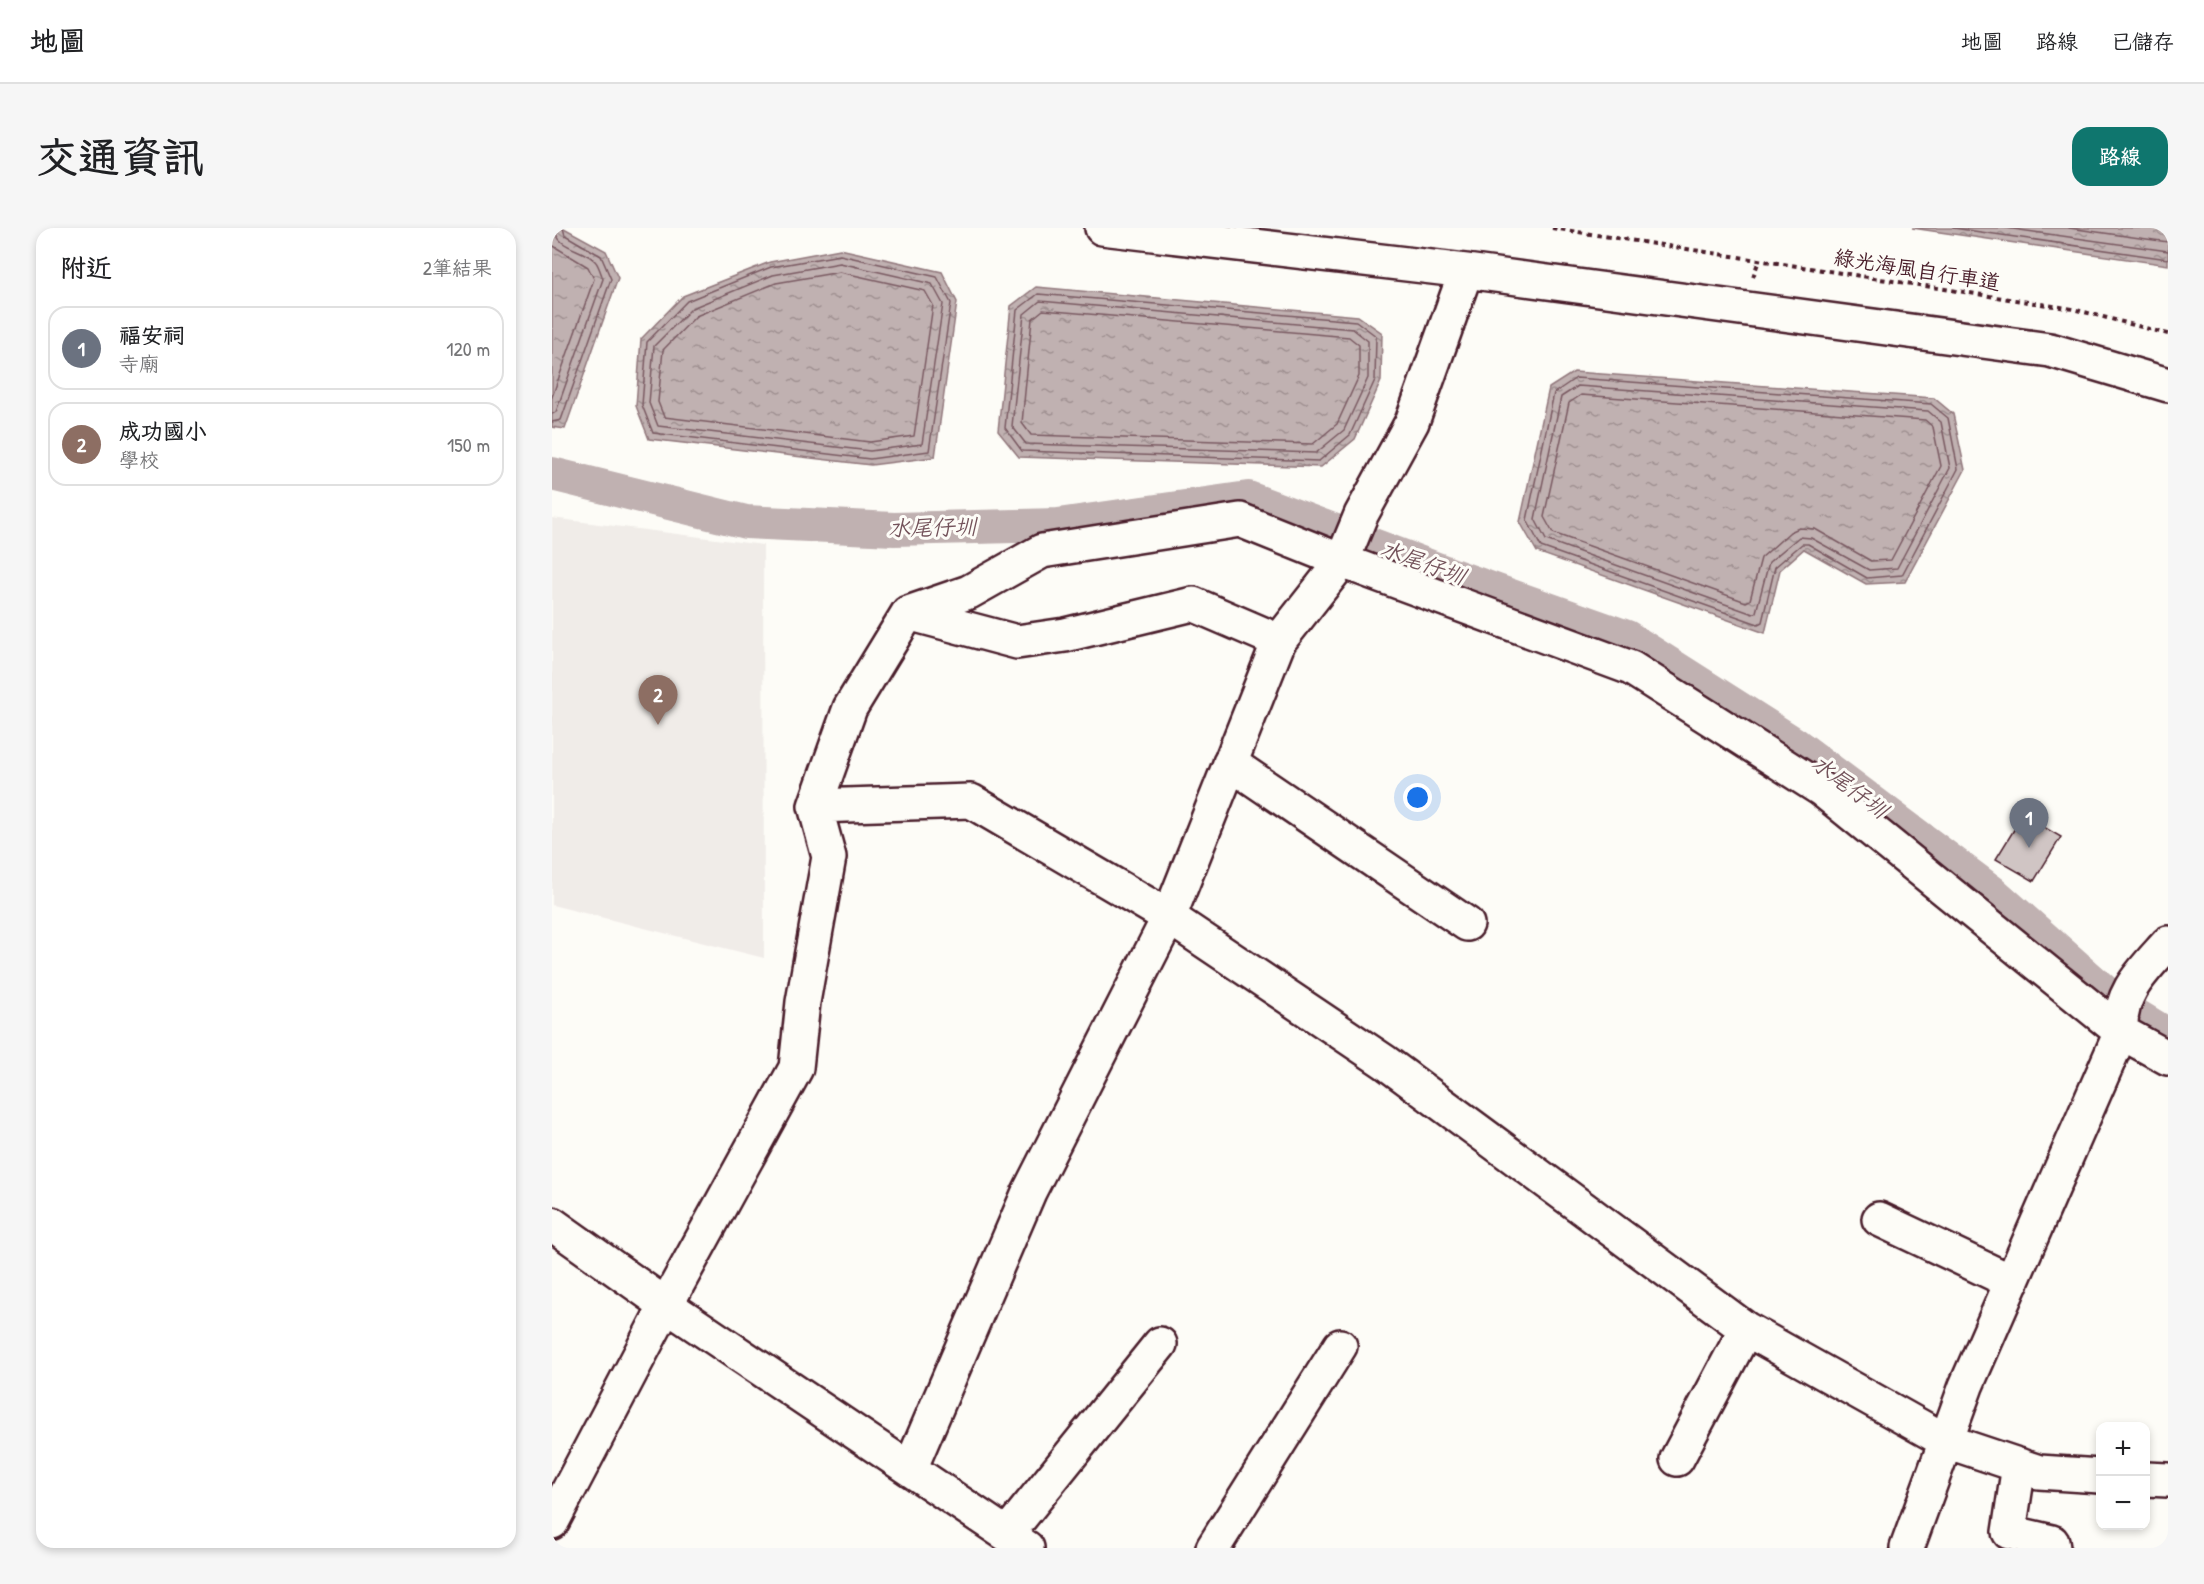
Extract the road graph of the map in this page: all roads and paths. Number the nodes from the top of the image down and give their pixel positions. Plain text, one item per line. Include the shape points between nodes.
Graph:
1 (1102, 228) edge
2 (1552, 228) edge
3 (1466, 271) junction
4 (2168, 334) edge
5 (2168, 385) edge
6 (1342, 561) junction
7 (908, 613) junction
8 (1279, 641) junction
9 (1230, 763) junction
10 (815, 806) junction
11 (1168, 917) junction
12 (1467, 924) dead end
13 (2168, 943) edge
14 (2120, 1024) junction
15 (2168, 1058) edge
16 (1879, 1219) dead end
17 (552, 1224) edge
18 (2012, 1282) junction
19 (666, 1305) junction
20 (1746, 1329) junction
21 (1161, 1344) dead end
22 (1340, 1346) dead end
23 (1946, 1441) junction
24 (1677, 1459) dead end
25 (2019, 1465) junction
26 (910, 1469) junction
27 (2096, 1476) edge
28 (2150, 1479) edge
29 (2168, 1480) edge
30 (552, 1522) edge
31 (1017, 1541) edge
32 (1213, 1548) edge
33 (1907, 1548) edge
34 (2053, 1548) edge

1 - 3 street
2 - 4 path, 綠光海風自行車道 via 2073,309
3 - 5 street via 2050,350
3 - 6 street via 1412,422 1361,515
6 - 7 street via 1240,520 1042,550 969,592
6 - 8 street
6 - 14 street via 1631,668 1821,789
7 - 8 street via 1017,642 1065,635 1193,604
7 - 10 street via 850,708
8 - 9 street
9 - 11 street
9 - 12 street
10 - 11 street via 971,801
10 - 19 street via 829,856 803,1002 796,1068
11 - 20 street via 1385,1062
11 - 26 street via 1029,1192
13 - 14 street via 2133,983
14 - 15 street
14 - 18 street
16 - 18 street
17 - 19 street
18 - 23 street
19 - 26 street
19 - 30 street
20 - 23 street
20 - 24 street
21 - 31 street
22 - 32 street
23 - 25 street
23 - 33 street
25 - 27 street via 2040,1472
25 - 34 street via 2009,1533 2052,1542
26 - 31 street
28 - 29 street

